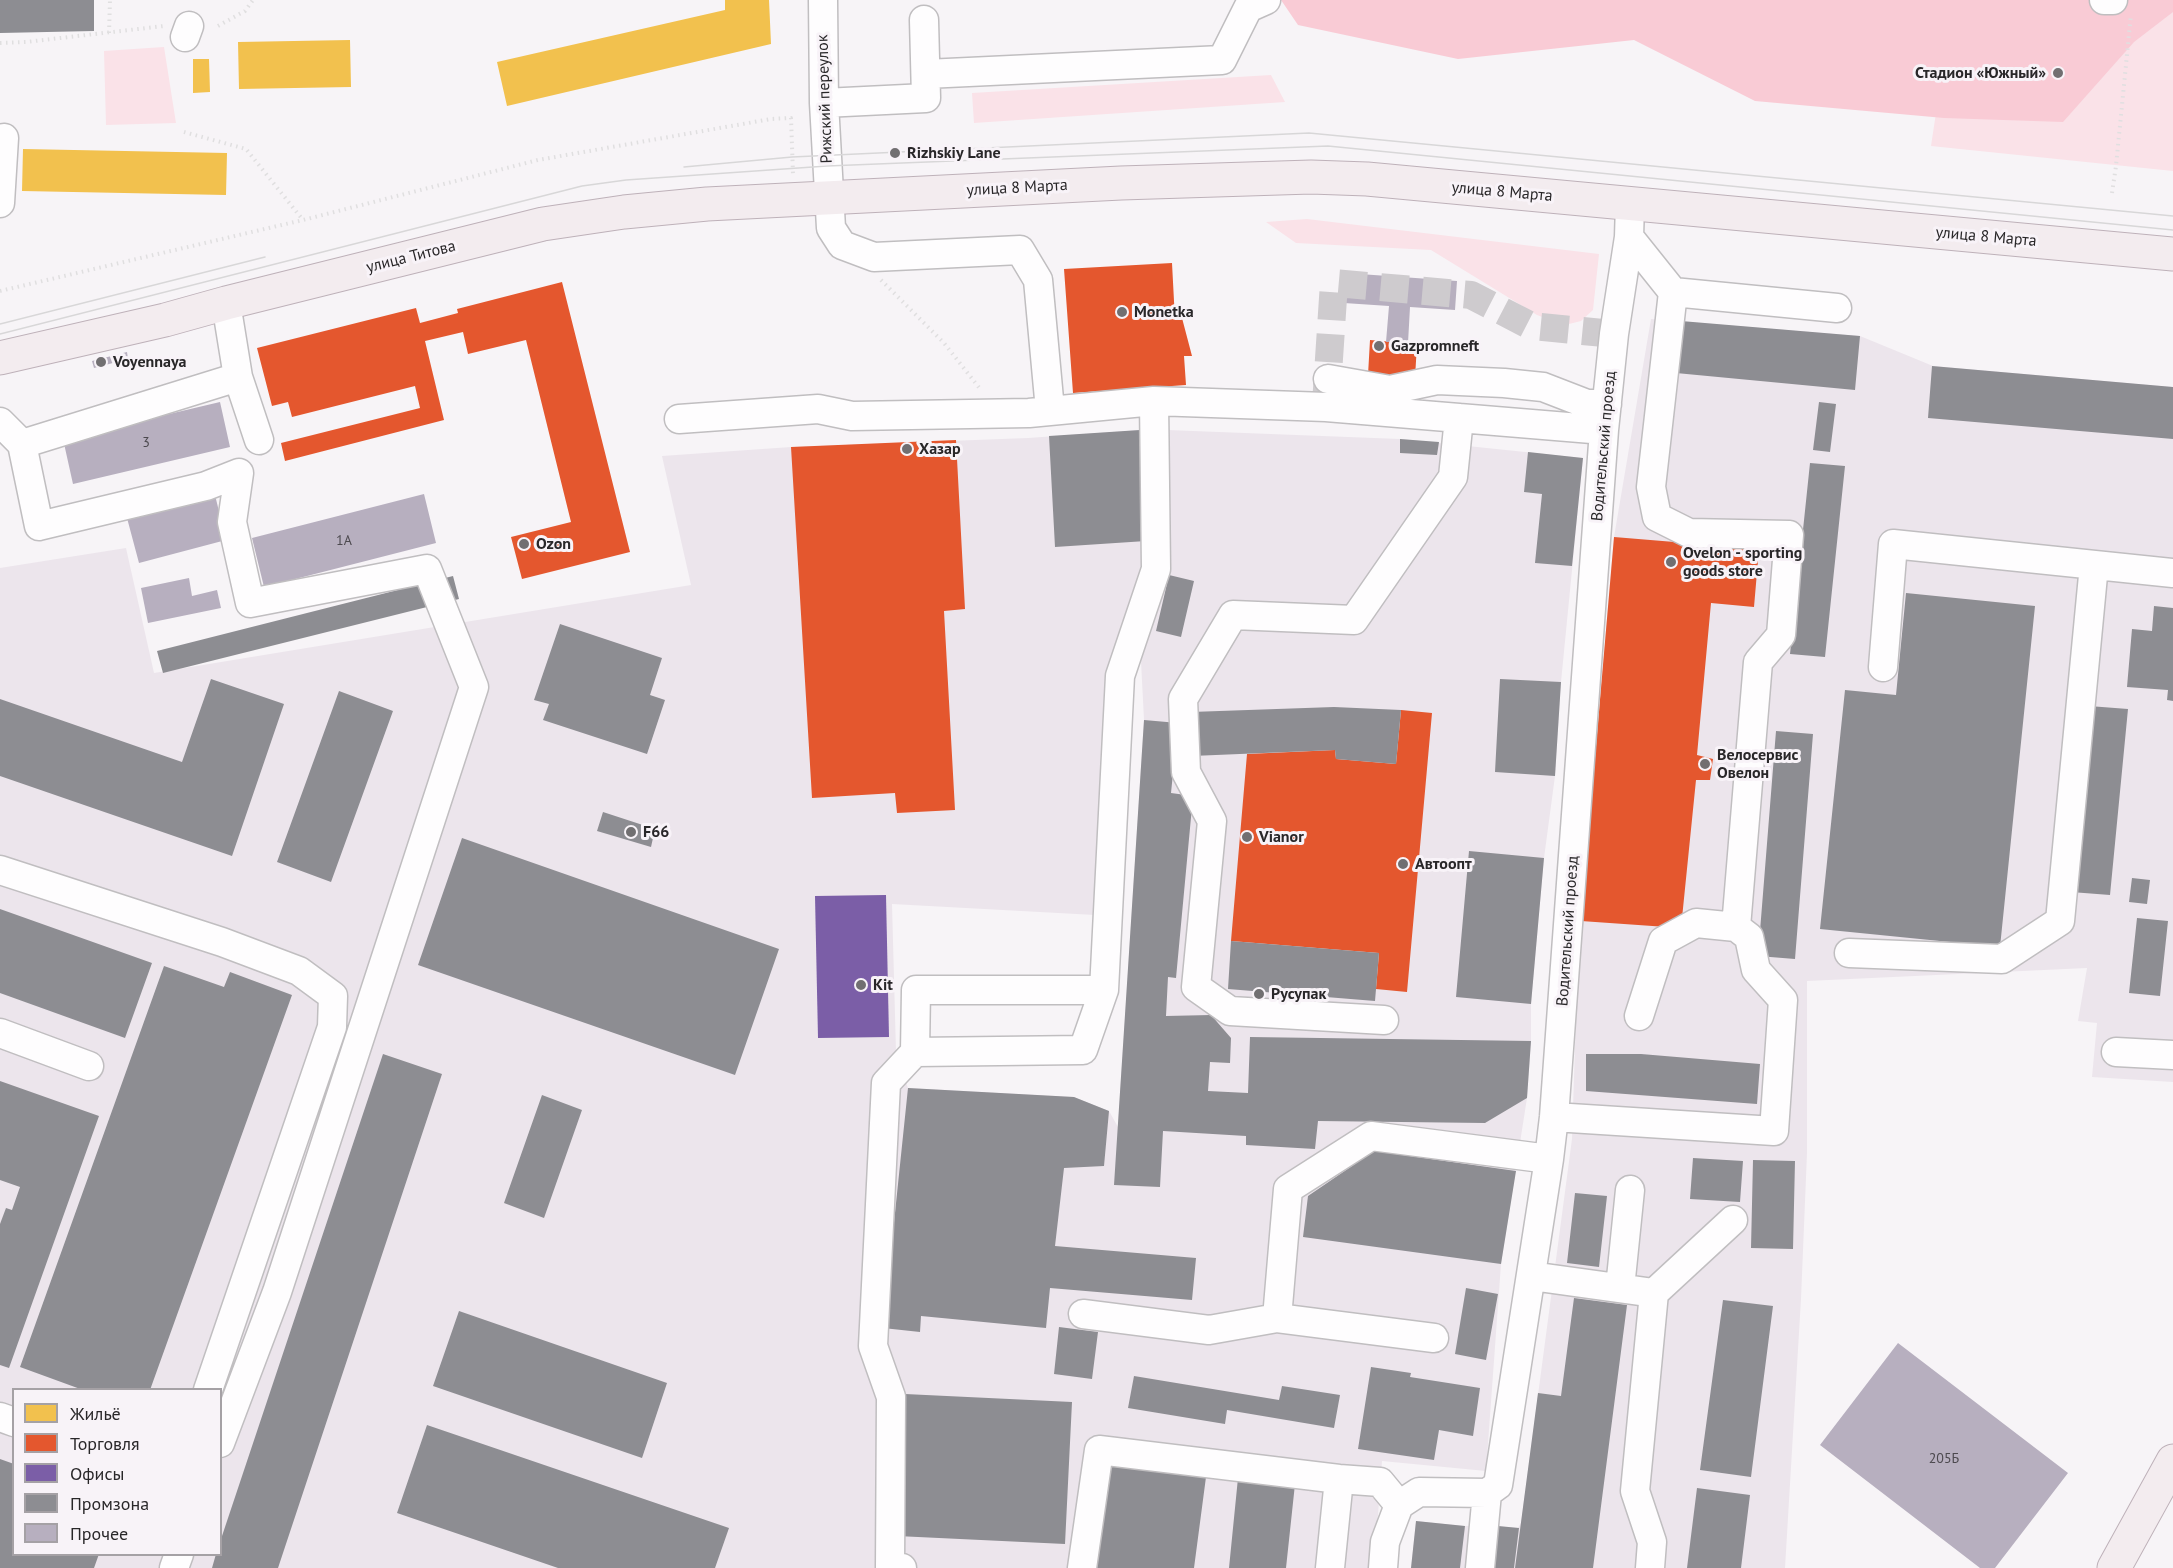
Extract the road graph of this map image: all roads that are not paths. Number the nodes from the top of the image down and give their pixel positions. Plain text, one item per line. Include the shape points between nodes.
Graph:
1 (823, 0) edge
2 (1266, 0) edge
3 (2104, 0) edge
4 (2122, 6) edge
5 (924, 20) dead end
6 (926, 74) junction
7 (824, 103) junction
8 (4, 138) dead end
9 (829, 198) junction
10 (0, 203) edge
11 (1630, 204) junction
12 (1629, 237) junction
13 (2173, 254) edge
14 (1673, 292) junction
15 (226, 303) junction
16 (1837, 308) dead end
17 (0, 358) edge
18 (238, 377) junction
19 (1328, 379) dead end
20 (1154, 401) junction
21 (1606, 416) junction
22 (1459, 418) junction
23 (679, 419) dead end
24 (1036, 421) junction
25 (0, 422) edge
26 (259, 440) dead end
27 (22, 444) junction
28 (2094, 566) junction
29 (2173, 573) edge
30 (1883, 668) dead end
31 (0, 870) edge
32 (1736, 927) junction
33 (1849, 953) dead end
34 (1104, 990) junction
35 (1640, 1016) dead end
36 (1384, 1020) dead end
37 (0, 1033) edge
38 (915, 1052) junction
39 (2116, 1052) dead end
40 (2173, 1055) edge
41 (89, 1066) dead end
42 (1554, 1117) junction
43 (1549, 1159) junction
44 (1630, 1190) dead end
45 (1733, 1220) dead end
46 (1531, 1276) junction
47 (1620, 1288) junction
48 (1654, 1293) junction
49 (1083, 1314) dead end
50 (1277, 1318) junction
51 (1434, 1338) dead end
52 (208, 1388) edge
53 (222, 1438) edge
54 (2173, 1461) edge
55 (1339, 1479) junction
56 (1486, 1492) junction
57 (2173, 1493) edge
58 (1399, 1505) junction
59 (902, 1568) edge
60 (1082, 1568) edge
61 (1330, 1568) edge
62 (1383, 1568) edge
63 (1480, 1568) edge
64 (1650, 1568) edge
65 (2114, 1568) edge

1 - 7 street, Рижский переулок
2 - 6 street via 1248,8 1222,60
3 - 4 street
5 - 6 street
6 - 7 street via 926,98
7 - 9 street, Рижский переулок
8 - 10 street
9 - 11 main road, улица 8 Марта via 1311,177
9 - 15 main road, улица Титова via 648,209 543,225
9 - 24 street, Рижский переулок via 831,228 842,245 874,257 1020,250 1038,280
11 - 12 street, Водительский проезд
11 - 13 main road, улица 8 Марта
12 - 14 street
12 - 21 street, Водительский проезд
14 - 16 street
14 - 32 street via 1651,487 1657,517 1689,533 1789,535 1781,636 1758,662
15 - 17 main road, улица Титова
15 - 18 street
18 - 26 street
18 - 27 street
19 - 21 street via 1390,390 1437,380 1543,387
20 - 22 street via 1326,406
20 - 24 street
20 - 34 street via 1156,569 1120,676
21 - 22 street
21 - 42 street, Водительский проезд
22 - 36 street via 1453,477 1354,620 1233,615 1183,699 1186,772 1212,821 1197,987 1230,1011
23 - 24 street via 818,410 852,416 1000,414
25 - 27 street
27 - 53 street via 39,526 206,486 239,473 232,522 250,603 426,569 474,687 277,1292
28 - 29 street
28 - 30 street via 1893,544
28 - 33 street via 2060,921 2002,958
31 - 52 street via 299,971 333,996 332,1027
32 - 35 street via 1696,923 1663,941
32 - 42 street via 1749,937 1756,970 1783,1000 1774,1131
34 - 38 street via 1083,1050
34 - 38 street via 916,990
37 - 41 street
38 - 59 street via 886,1083 873,1346 891,1397 890,1567
39 - 40 street
42 - 43 street, Водительский проезд
43 - 46 street, Водительский проезд
43 - 50 street via 1371,1136 1288,1189
44 - 47 street
45 - 48 street
46 - 47 street
46 - 56 street, Водительский проезд via 1498,1485
47 - 48 street
48 - 64 street via 1635,1491 1652,1542
49 - 50 street via 1209,1330
50 - 51 street
54 - 65 main road
55 - 58 street via 1380,1482
55 - 60 street via 1099,1450
55 - 61 street
56 - 58 street via 1419,1492
56 - 63 street
57 - 65 main road
58 - 62 street via 1385,1542

